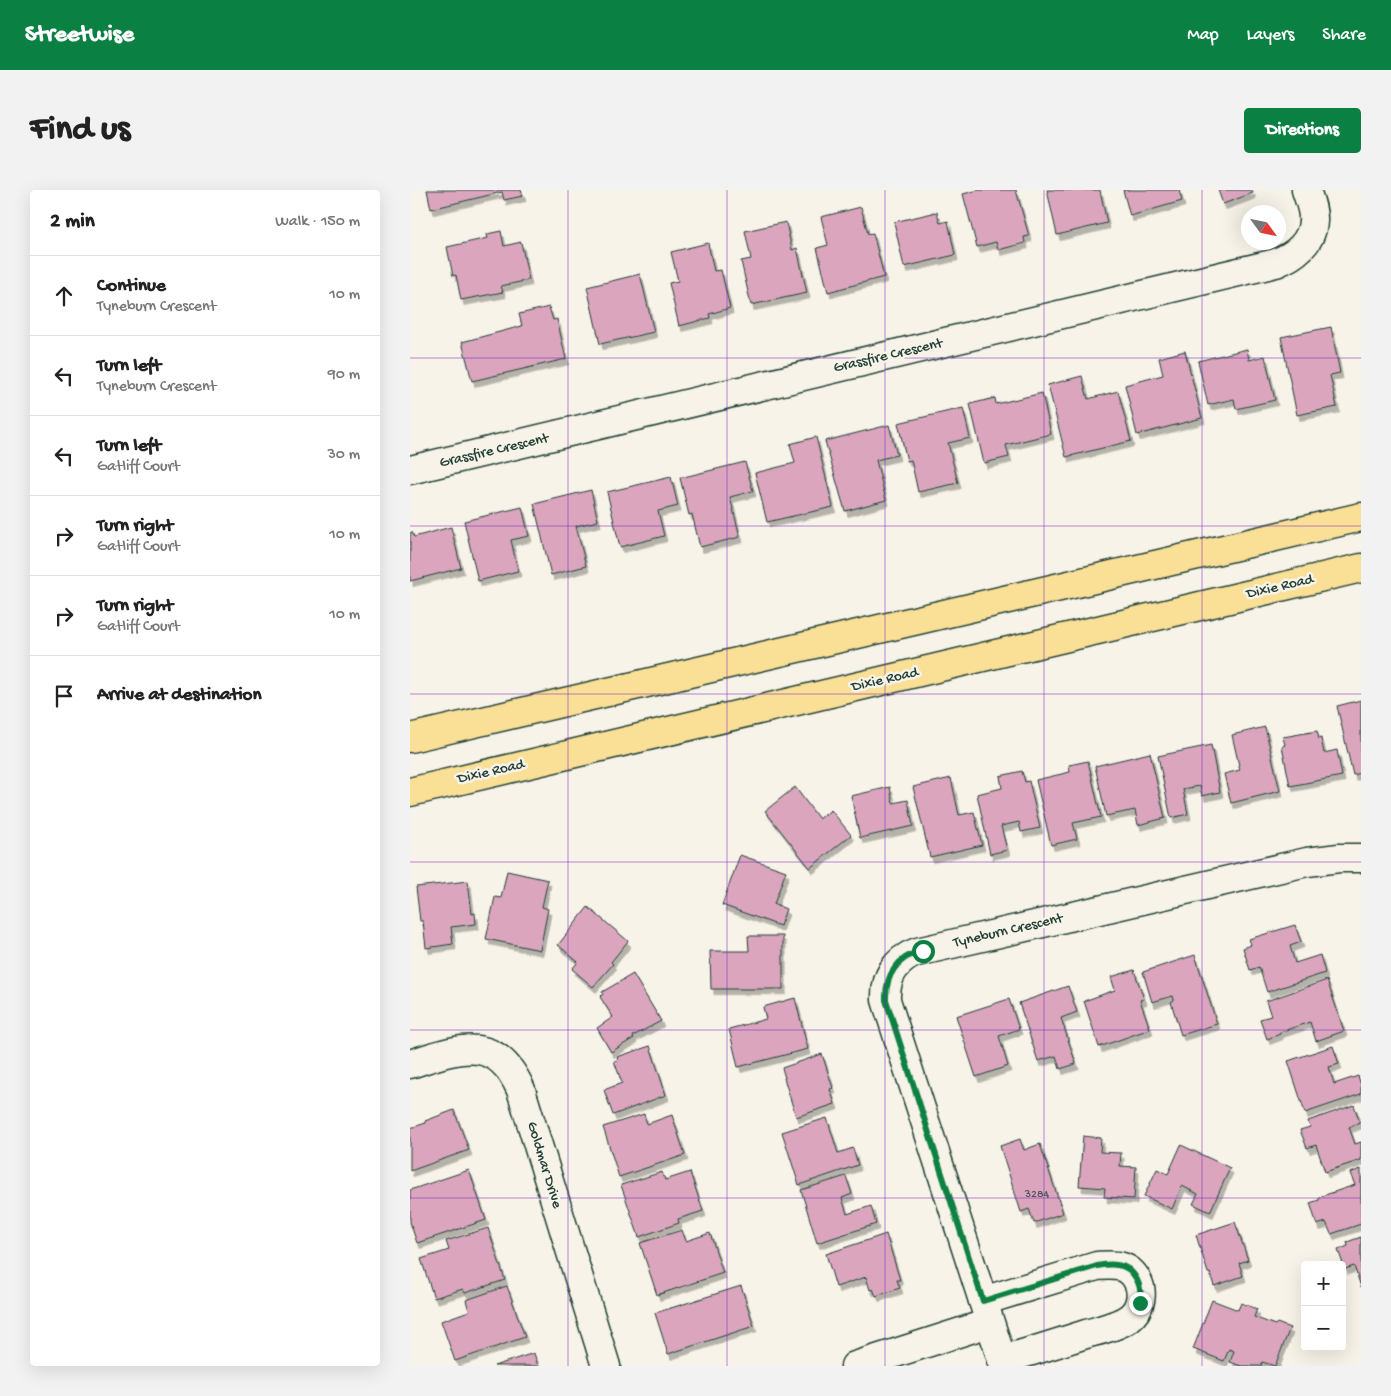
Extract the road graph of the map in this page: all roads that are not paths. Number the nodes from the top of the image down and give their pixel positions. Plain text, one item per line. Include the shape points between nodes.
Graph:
1 (1306, 190) edge
2 (410, 469) edge
3 (1361, 517) edge
4 (1361, 568) edge
5 (410, 738) edge
6 (410, 792) edge
7 (1361, 858) edge
8 (410, 1064) edge
9 (986, 1312) junction
10 (1003, 1363) edge
11 (606, 1366) edge
12 (855, 1366) edge

1 - 2 street, Grassfire Crescent via 1313,221 1310,232 1302,248 1276,263
3 - 5 main road
4 - 6 main road, Dixie Road
7 - 9 street, Tyneburn Crescent via 1307,862 917,952 894,968 886,986 886,1000
8 - 11 street, Goldmar Drive via 467,1048 500,1060 516,1078
9 - 10 street, Tyneburn Crescent
9 - 10 street via 1097,1266 1122,1266 1133,1273 1139,1284 1140,1303 1129,1318
9 - 12 street

